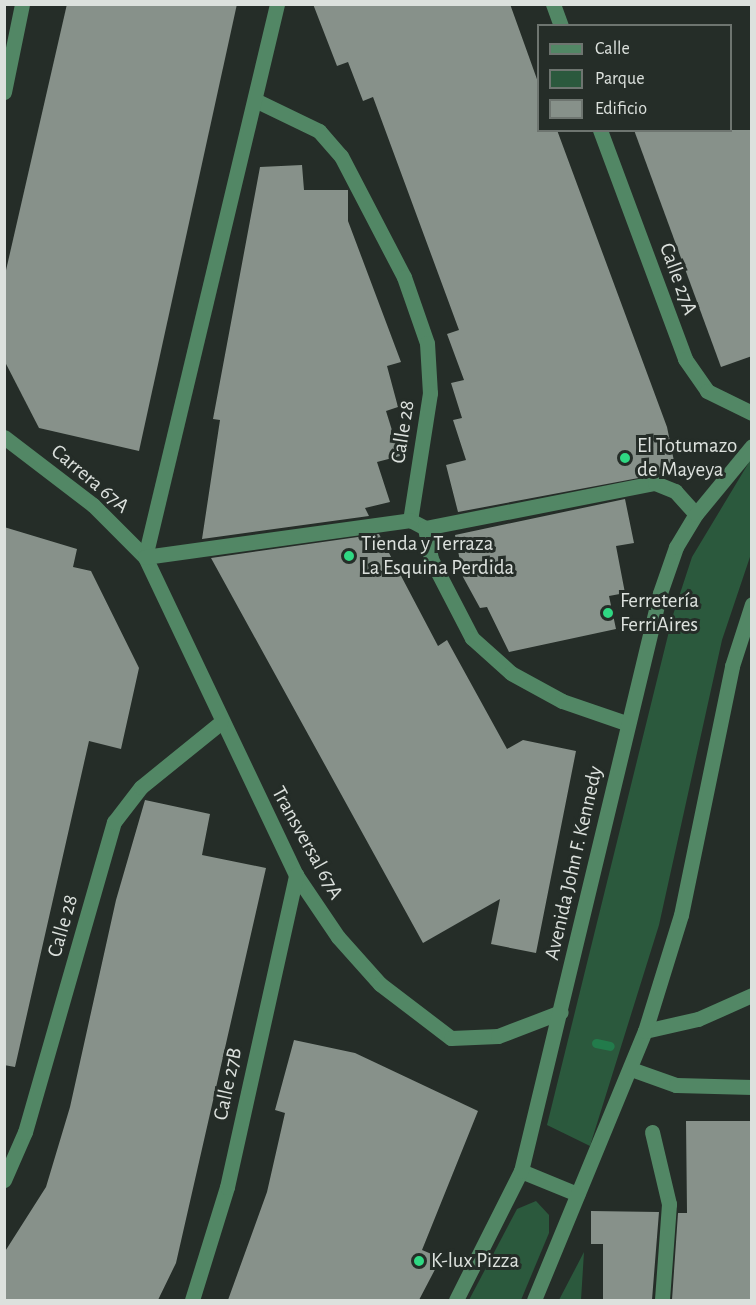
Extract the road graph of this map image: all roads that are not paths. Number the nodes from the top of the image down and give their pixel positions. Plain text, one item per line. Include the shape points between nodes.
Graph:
1 (22, 4) edge
2 (277, 4) edge
3 (553, 4) edge
4 (560, 24) edge
5 (4, 92) edge
6 (257, 101) junction
7 (601, 132) edge
8 (752, 413) edge
9 (4, 437) edge
10 (752, 446) edge
11 (696, 514) junction
12 (410, 520) junction
13 (425, 528) junction
14 (145, 557) junction
15 (752, 604) edge
16 (220, 723) junction
17 (626, 723) junction
18 (296, 875) junction
19 (752, 995) edge
20 (561, 1012) junction
21 (645, 1031) junction
22 (629, 1076) junction
23 (752, 1087) edge
24 (652, 1132) dead end
25 (521, 1171) junction
26 (4, 1180) edge
27 (577, 1194) junction
28 (192, 1300) edge
29 (456, 1300) edge
30 (534, 1300) edge
31 (662, 1300) edge

1 - 5 street
2 - 6 street
3 - 4 street
6 - 12 street, Calle 28 via 319,131 341,156 404,278 427,343 430,393
6 - 14 street
7 - 8 street, Calle 27A via 685,359 707,391
9 - 14 street, Carrera 67A via 93,505
10 - 11 street, Avenida John F. Kennedy
11 - 13 street via 675,491 655,483
11 - 17 street, Avenida John F. Kennedy via 676,547 660,593
12 - 13 street
12 - 14 street
13 - 17 street via 435,567 472,638 511,673 562,701
14 - 16 street, Transversal 67A
15 - 21 street via 732,666 681,915
16 - 18 street, Transversal 67A
16 - 26 street, Calle 28 via 141,787 114,822 25,1132
17 - 20 street, Avenida John F. Kennedy
18 - 20 street, Transversal 67A via 345,945 380,984 435,1030 451,1038 498,1036
18 - 28 street, Calle 27B via 227,1187
19 - 21 street via 698,1019
20 - 25 street, Avenida John F. Kennedy
21 - 22 street
22 - 23 street via 676,1084
22 - 27 street
24 - 31 street via 669,1204
25 - 27 street
25 - 29 street, Avenida John F. Kennedy
27 - 30 street

